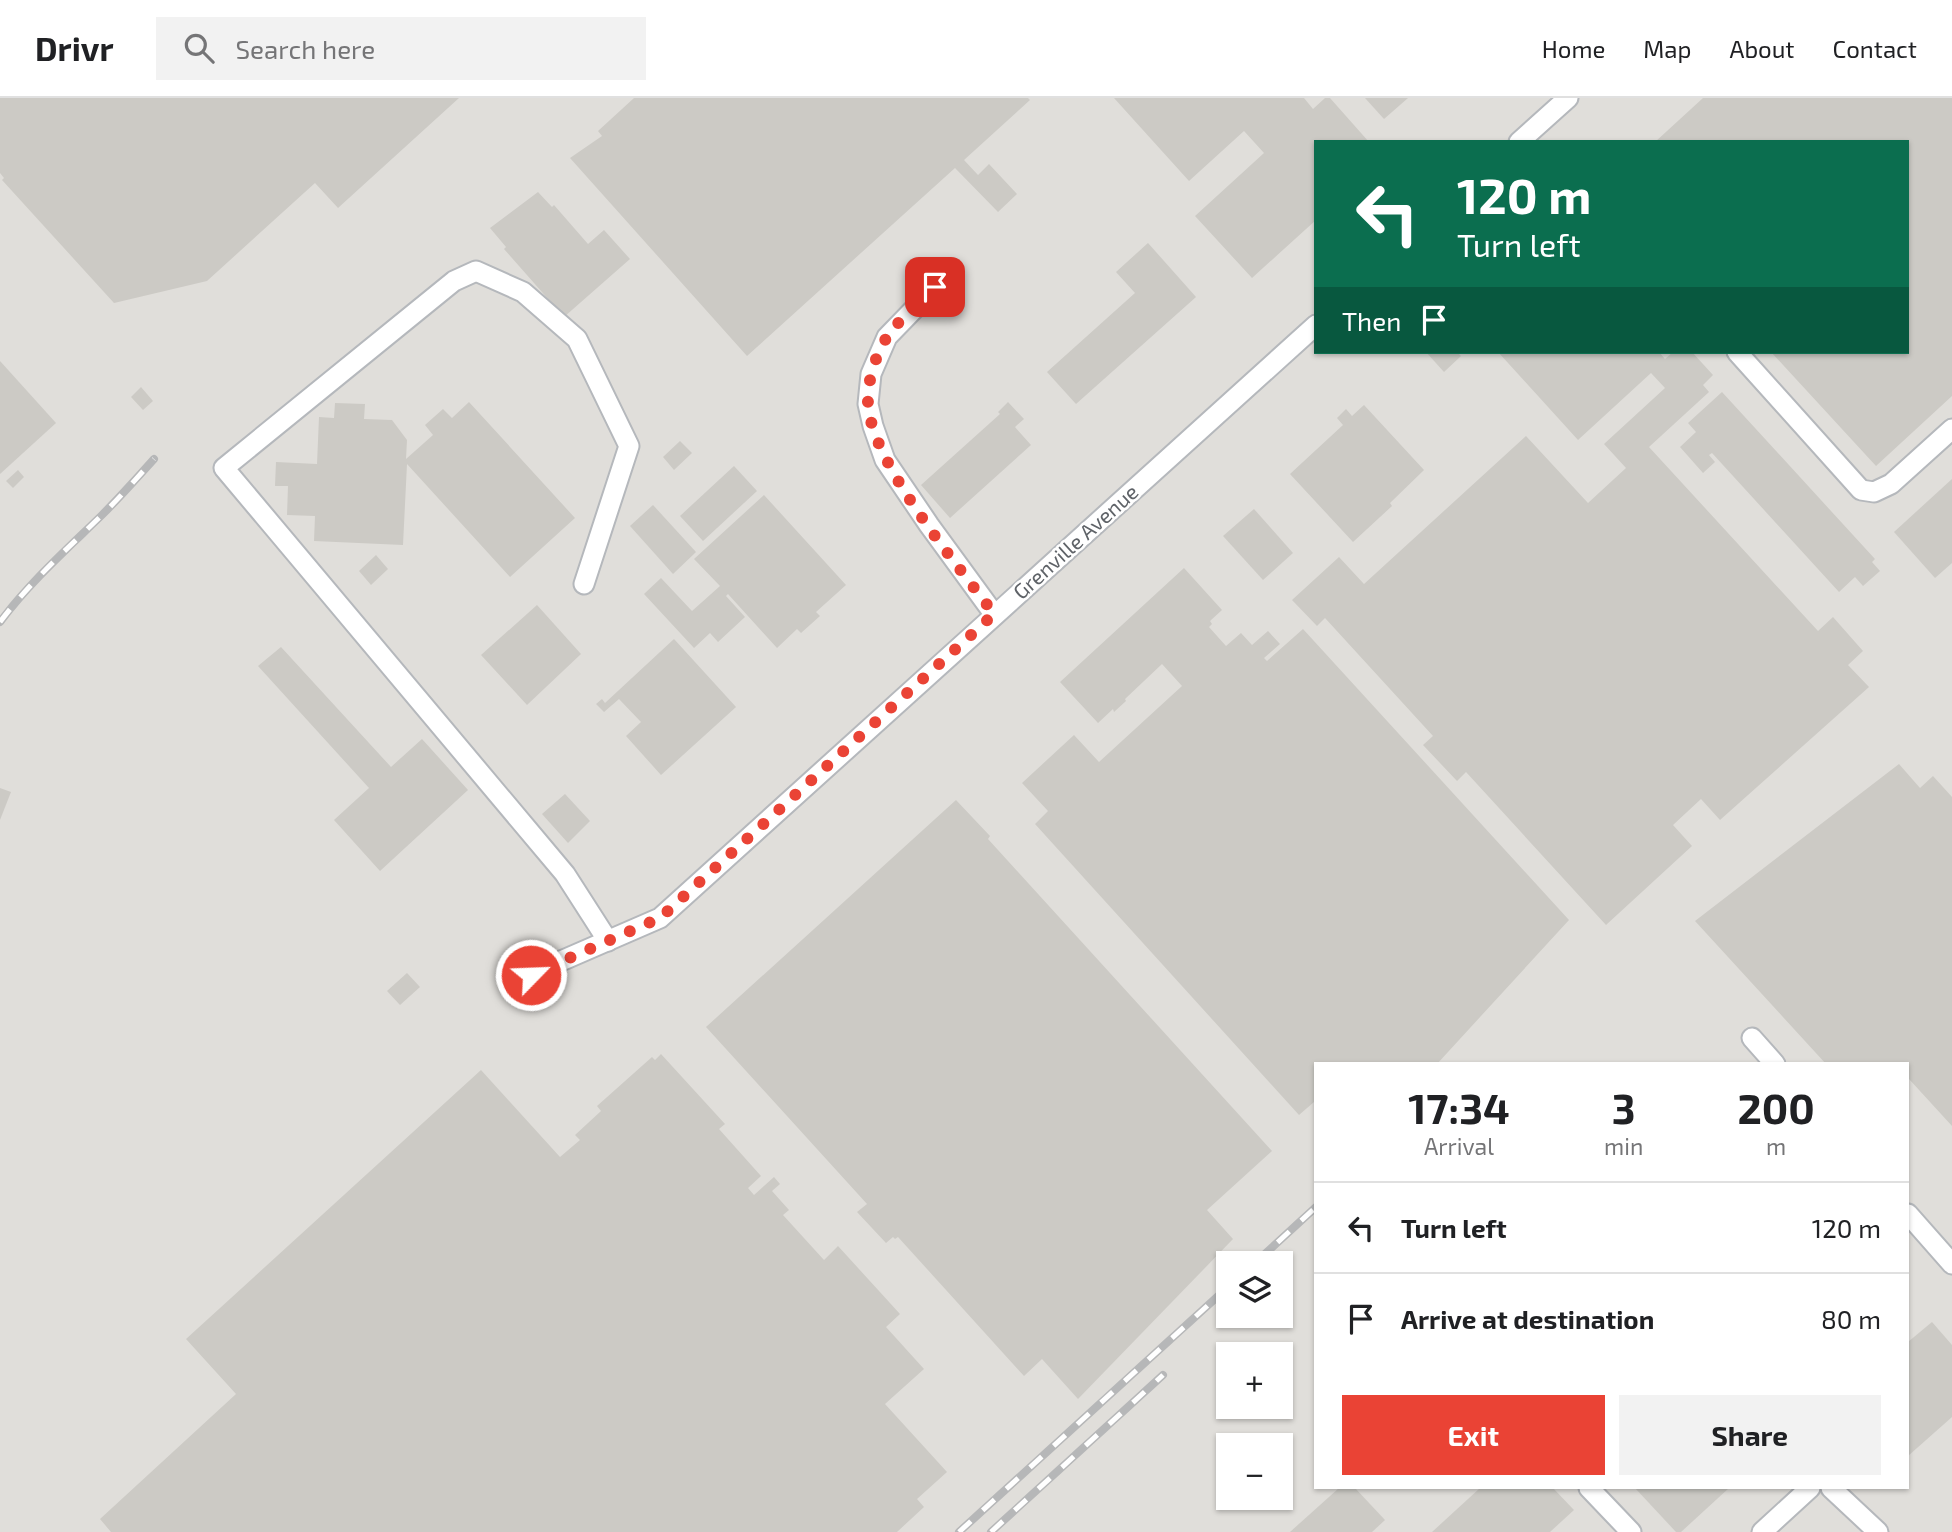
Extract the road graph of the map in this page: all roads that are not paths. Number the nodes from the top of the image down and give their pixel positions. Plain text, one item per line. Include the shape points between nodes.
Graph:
1 (1568, 98) edge
2 (1536, 127) junction
3 (1521, 140) edge
4 (1547, 140) edge
5 (951, 271) dead end
6 (1314, 327) edge
7 (1739, 354) edge
8 (1952, 429) edge
9 (584, 584) dead end
10 (994, 614) junction
11 (608, 941) junction
12 (531, 975) dead end
13 (1752, 1038) dead end
14 (1773, 1062) edge
15 (1909, 1215) edge
16 (1952, 1264) edge
17 (1590, 1489) edge
18 (1809, 1489) edge
19 (1832, 1489) edge
20 (1631, 1532) edge
21 (1762, 1532) edge
22 (1878, 1532) edge

1 - 2 lane
2 - 3 lane
2 - 4 lane
5 - 10 lane via 887,337 871,374 868,404 885,460
6 - 10 lane, Grenville Avenue
7 - 8 lane via 1861,489 1874,492 1891,484
9 - 11 lane via 629,446 577,339 523,292 476,271 454,281 223,468 565,874
10 - 11 lane, Grenville Avenue via 660,918
11 - 12 lane, Grenville Avenue
13 - 14 lane
15 - 16 lane
17 - 20 lane
18 - 21 lane
19 - 22 lane

